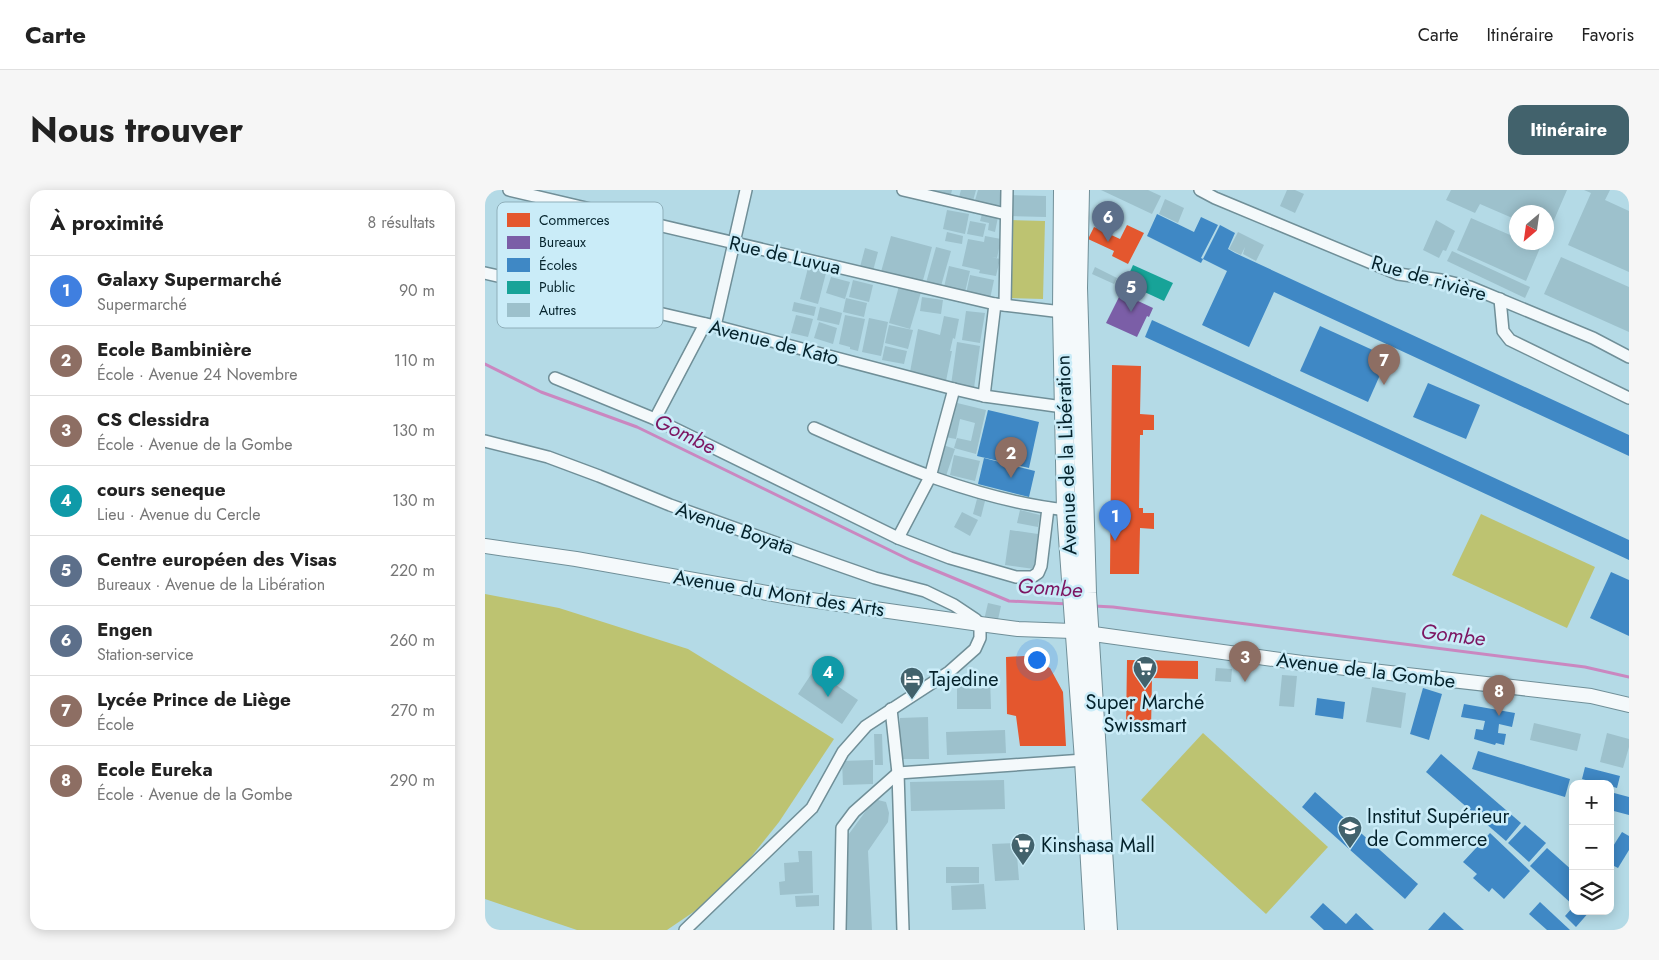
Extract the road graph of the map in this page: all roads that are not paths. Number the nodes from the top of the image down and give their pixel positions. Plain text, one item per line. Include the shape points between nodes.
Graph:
1 (509, 190) edge
2 (746, 190) edge
3 (903, 190) edge
4 (1007, 190) edge
5 (1063, 190) edge
6 (1080, 190) edge
7 (1200, 190) edge
8 (560, 202) edge
9 (1006, 214) junction
10 (663, 226) edge
11 (735, 243) junction
12 (1500, 299) junction
13 (1000, 304) junction
14 (1062, 312) junction
15 (663, 314) edge
16 (710, 325) junction
17 (1629, 357) edge
18 (555, 378) dead end
19 (954, 389) junction
20 (984, 396) junction
21 (1629, 398) edge
22 (1063, 407) junction
23 (655, 419) junction
24 (814, 428) dead end
25 (485, 441) edge
26 (930, 477) junction
27 (1048, 508) junction
28 (1066, 510) junction
29 (899, 538) junction
30 (485, 546) edge
31 (1079, 589) junction
32 (980, 624) junction
33 (1081, 626) junction
34 (1629, 706) edge
35 (891, 709) junction
36 (1084, 760) junction
37 (898, 773) junction
38 (685, 930) edge
39 (840, 930) edge
40 (903, 930) edge
41 (1094, 930) edge
42 (1108, 930) edge

1 - 8 street, Rue de Luvua
2 - 11 street
3 - 9 street
4 - 9 street
5 - 14 main road, Avenue de la Libération
6 - 31 main road, Avenue de la Libération
7 - 12 street, Rue de rivière via 1398,274 1470,287
9 - 13 street
10 - 11 street, Rue de Luvua
11 - 13 street, Rue de Luvua
11 - 16 street
12 - 17 street, Rue de rivière via 1593,338
12 - 21 street via 1503,332 1510,340
13 - 14 street, Rue de Luvua
13 - 20 street
14 - 22 main road, Avenue de la Libération
15 - 16 street, Avenue de Kato
16 - 19 street, Avenue de Kato
16 - 23 street
18 - 23 street
19 - 20 street, Avenue de Kato
19 - 26 street
20 - 22 street, Avenue de Kato
22 - 28 main road, Avenue de la Libération
23 - 29 street
24 - 26 street
25 - 32 street, Avenue Boyata via 548,457 669,505 875,578 925,591 961,609
26 - 27 street via 981,493
26 - 29 street
27 - 28 street
27 - 29 street via 1041,566 1032,577 1016,577 950,558
28 - 31 main road, Avenue de la Libération
30 - 32 street, Avenue du Mont des Arts via 790,597
31 - 33 main road, Avenue de la Libération
32 - 33 street, Avenue du Mont des Arts via 1018,629
32 - 35 street via 978,644 968,656
33 - 34 street, Avenue de la Gombe via 1312,664 1591,696
33 - 36 main road, Avenue de la Libération
33 - 42 main road, Avenue de la Libération
35 - 37 street
35 - 38 street via 866,726 843,752 811,808
36 - 37 street
36 - 41 main road, Avenue de la Libération
37 - 39 street via 854,812 842,828
37 - 40 street

